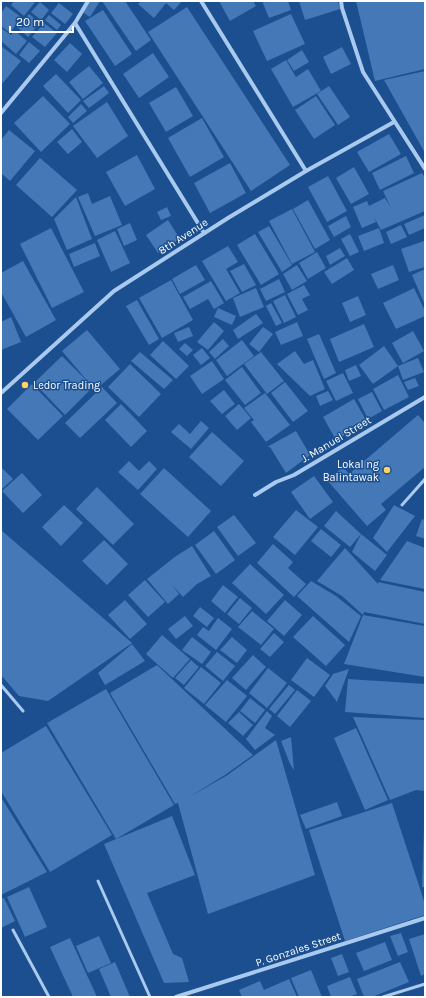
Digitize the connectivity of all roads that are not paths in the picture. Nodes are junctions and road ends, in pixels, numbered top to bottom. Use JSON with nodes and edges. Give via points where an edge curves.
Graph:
{"nodes":[{"id":1,"x":88,"y":1,"type":"edge"},
{"id":2,"x":200,"y":1,"type":"edge"},
{"id":3,"x":341,"y":1,"type":"edge"},
{"id":4,"x":75,"y":23,"type":"junction"},
{"id":5,"x":1,"y":113,"type":"edge"},
{"id":6,"x":394,"y":122,"type":"junction"},
{"id":7,"x":425,"y":169,"type":"edge"},
{"id":8,"x":306,"y":171,"type":"junction"},
{"id":9,"x":204,"y":233,"type":"junction"},
{"id":10,"x":1,"y":392,"type":"edge"},
{"id":11,"x":425,"y":397,"type":"edge"},
{"id":12,"x":425,"y":478,"type":"edge"},
{"id":13,"x":255,"y":495,"type":"dead end"},
{"id":14,"x":402,"y":505,"type":"dead end"},
{"id":15,"x":1,"y":685,"type":"edge"},
{"id":16,"x":23,"y":711,"type":"dead end"},
{"id":17,"x":98,"y":881,"type":"dead end"},
{"id":18,"x":425,"y":918,"type":"edge"},
{"id":19,"x":14,"y":930,"type":"dead end"},
{"id":20,"x":425,"y":984,"type":"edge"},
{"id":21,"x":49,"y":997,"type":"edge"},
{"id":22,"x":150,"y":997,"type":"edge"},
{"id":23,"x":176,"y":997,"type":"edge"},
{"id":24,"x":383,"y":997,"type":"edge"}],
"edges":[{"from":1,"to":4,"type":"street"},
{"from":2,"to":8,"type":"street"},
{"from":3,"to":6,"type":"street","via":[[363,72]]},
{"from":4,"to":5,"type":"street"},
{"from":4,"to":9,"type":"street"},
{"from":6,"to":7,"type":"street"},
{"from":6,"to":8,"type":"street","name":"8th Avenue"},
{"from":8,"to":9,"type":"street","name":"8th Avenue"},
{"from":9,"to":10,"type":"street","name":"8th Avenue","via":[[114,291]]},
{"from":11,"to":13,"type":"street","name":"J. Manuel Street","via":[[294,475]]},
{"from":12,"to":14,"type":"lane"},
{"from":15,"to":16,"type":"lane"},
{"from":17,"to":22,"type":"lane"},
{"from":18,"to":23,"type":"street","name":"P. Gonzales Street"},
{"from":19,"to":21,"type":"lane"},
{"from":20,"to":24,"type":"lane"}]}
